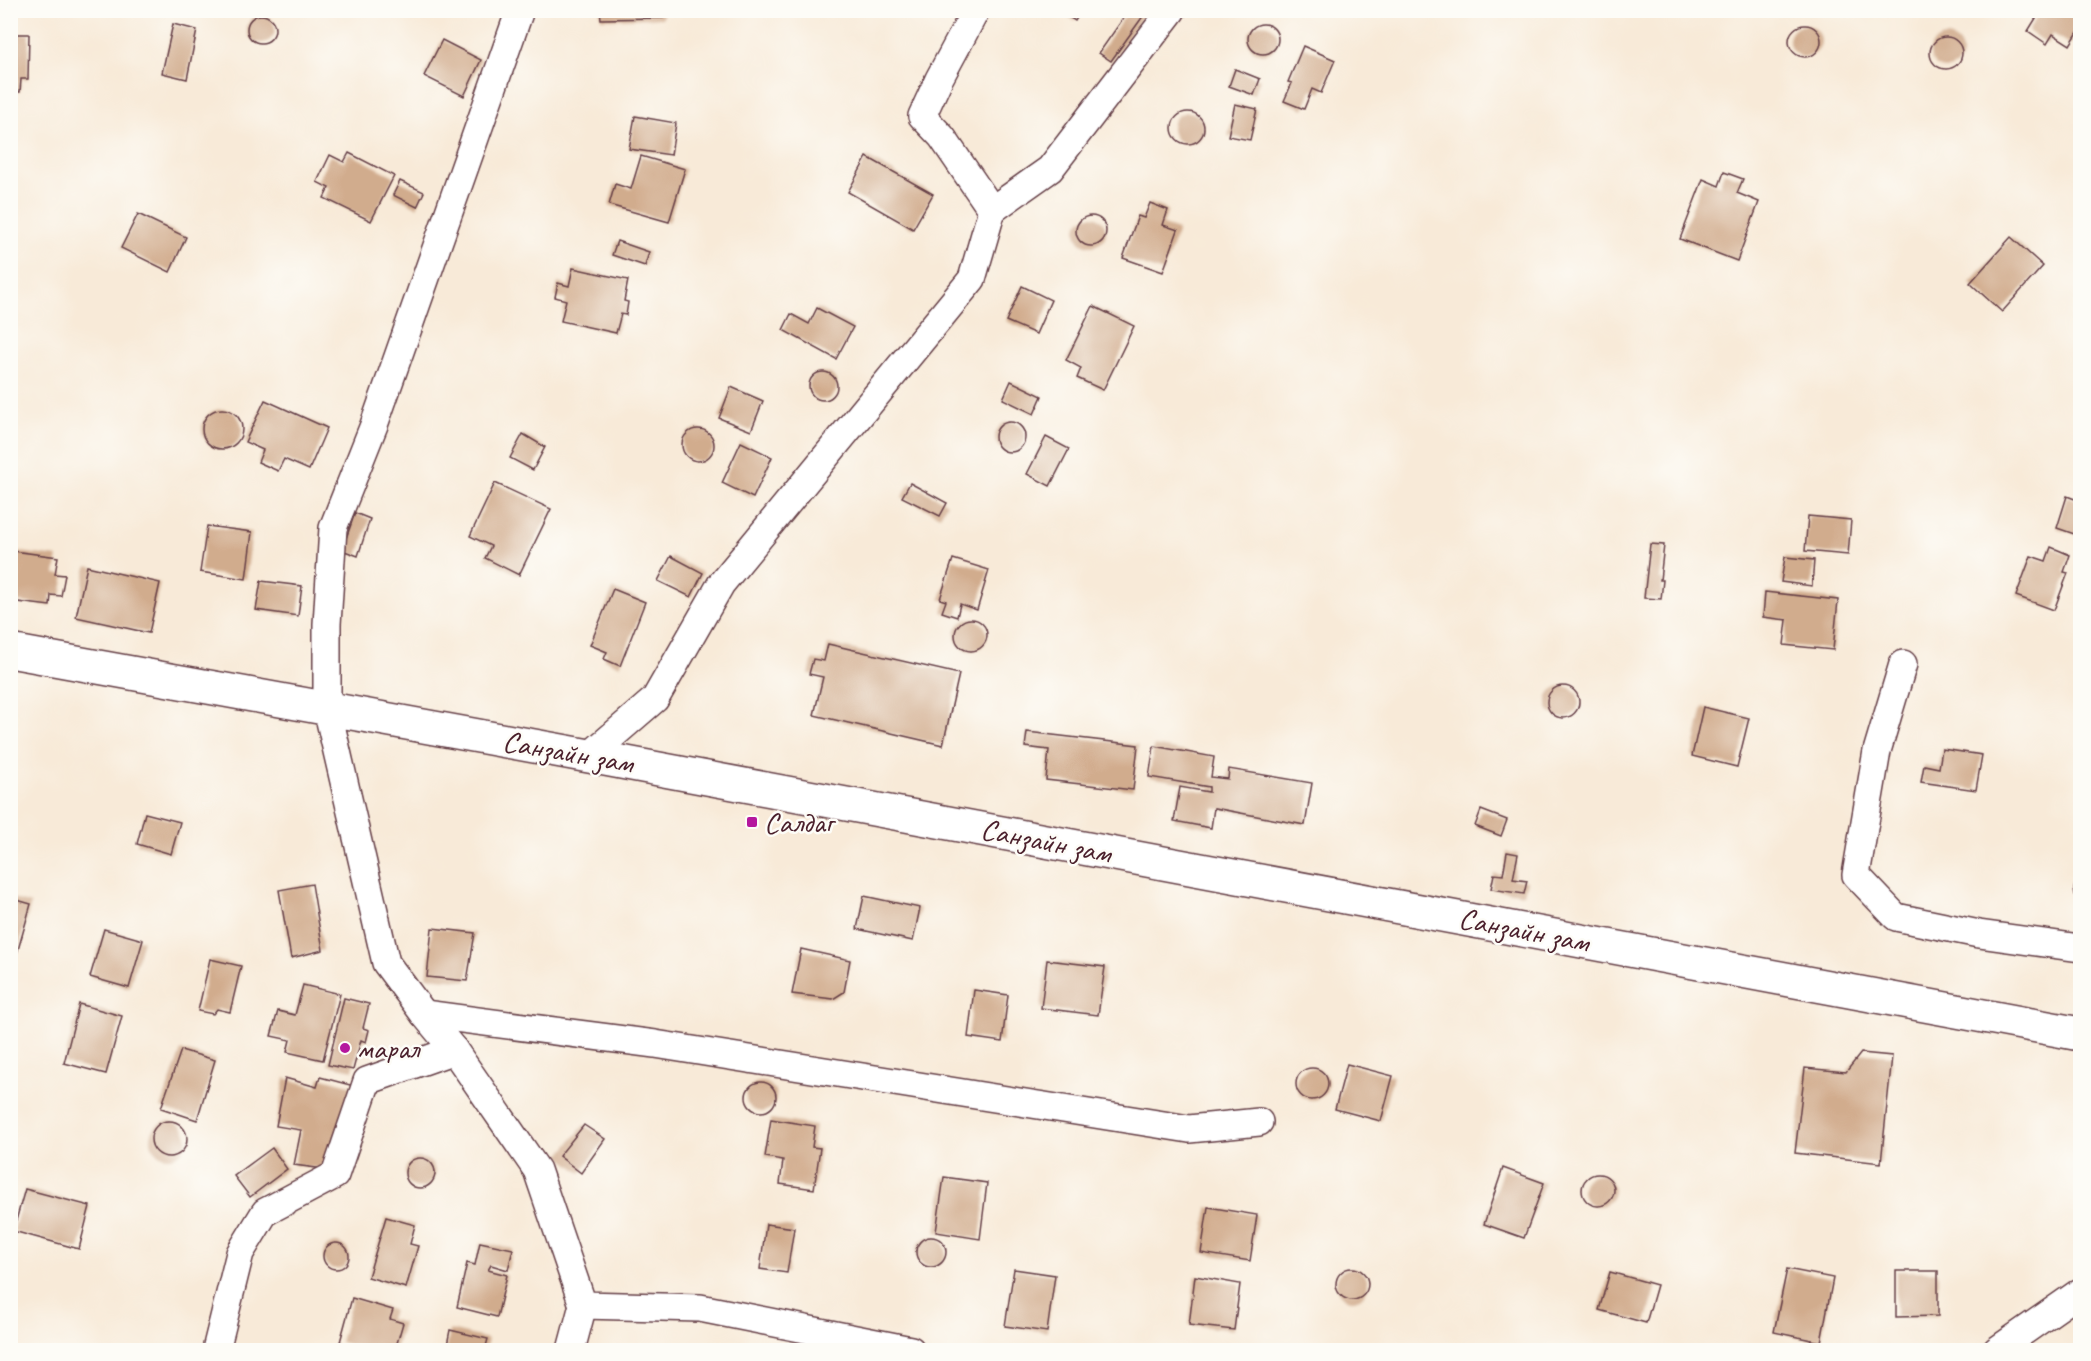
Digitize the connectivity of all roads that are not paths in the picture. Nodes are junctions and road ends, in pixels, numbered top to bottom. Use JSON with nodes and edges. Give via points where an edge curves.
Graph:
{"nodes":[{"id":1,"x":520,"y":10,"type":"edge"},
{"id":2,"x":976,"y":10,"type":"edge"},
{"id":3,"x":1172,"y":10,"type":"edge"},
{"id":4,"x":992,"y":210,"type":"junction"},
{"id":5,"x":10,"y":651,"type":"edge"},
{"id":6,"x":1903,"y":664,"type":"dead end"},
{"id":7,"x":327,"y":708,"type":"junction"},
{"id":8,"x":590,"y":756,"type":"junction"},
{"id":9,"x":2080,"y":948,"type":"edge"},
{"id":10,"x":424,"y":1014,"type":"junction"},
{"id":11,"x":2080,"y":1034,"type":"edge"},
{"id":12,"x":454,"y":1050,"type":"junction"},
{"id":13,"x":1259,"y":1122,"type":"dead end"},
{"id":14,"x":2080,"y":1292,"type":"edge"},
{"id":15,"x":583,"y":1305,"type":"junction"},
{"id":16,"x":216,"y":1350,"type":"edge"},
{"id":17,"x":571,"y":1350,"type":"edge"},
{"id":18,"x":911,"y":1350,"type":"edge"},
{"id":19,"x":1997,"y":1350,"type":"edge"}],
"edges":[{"from":1,"to":7,"type":"street","via":[[374,425],[333,528]]},
{"from":2,"to":4,"type":"street","via":[[922,116],[942,137]]},
{"from":3,"to":4,"type":"street","via":[[1050,168]]},
{"from":4,"to":8,"type":"street","via":[[972,279],[721,584],[655,699]]},
{"from":5,"to":7,"type":"main road","name":"Санзайн зам"},
{"from":6,"to":9,"type":"street","via":[[1877,751],[1856,875],[1896,917]]},
{"from":7,"to":8,"type":"main road","name":"Санзайн зам"},
{"from":7,"to":10,"type":"street","via":[[386,963]]},
{"from":8,"to":11,"type":"main road","name":"Санзайн зам"},
{"from":10,"to":12,"type":"street"},
{"from":10,"to":13,"type":"street","via":[[655,1044],[1189,1129]]},
{"from":12,"to":15,"type":"street","via":[[537,1170]]},
{"from":12,"to":16,"type":"street","via":[[368,1081],[335,1175],[265,1212],[240,1253]]},
{"from":14,"to":19,"type":"street"},
{"from":15,"to":17,"type":"street"},
{"from":15,"to":18,"type":"street","via":[[700,1308]]}]}
